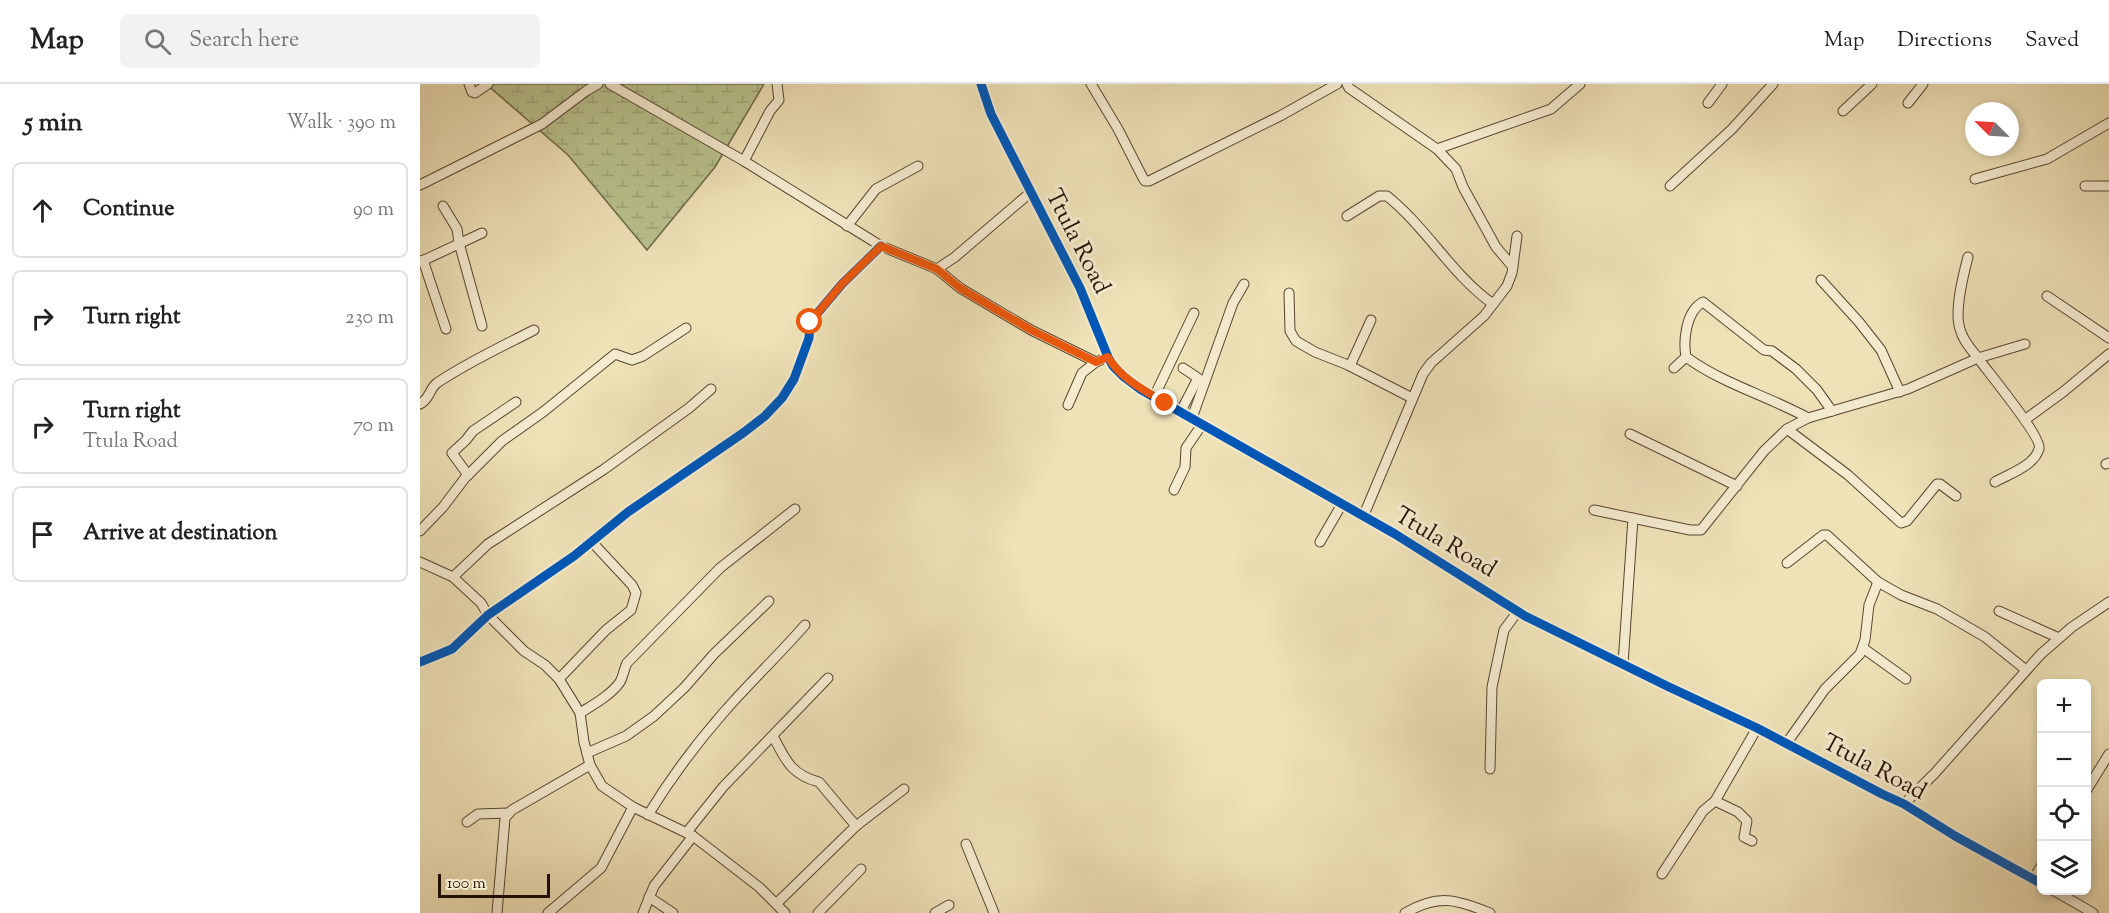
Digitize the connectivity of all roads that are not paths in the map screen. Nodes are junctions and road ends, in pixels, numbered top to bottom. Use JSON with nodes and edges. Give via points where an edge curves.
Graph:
{"nodes":[{"id":1,"x":469,"y":84,"type":"edge"},
{"id":2,"x":488,"y":84,"type":"edge"},
{"id":3,"x":598,"y":84,"type":"edge"},
{"id":4,"x":610,"y":84,"type":"edge"},
{"id":5,"x":777,"y":84,"type":"edge"},
{"id":6,"x":981,"y":84,"type":"edge"},
{"id":7,"x":1091,"y":84,"type":"edge"},
{"id":8,"x":1337,"y":84,"type":"edge"},
{"id":9,"x":1347,"y":84,"type":"edge"},
{"id":10,"x":1580,"y":84,"type":"edge"},
{"id":11,"x":1722,"y":84,"type":"edge"},
{"id":12,"x":1773,"y":84,"type":"edge"},
{"id":13,"x":1872,"y":84,"type":"edge"},
{"id":14,"x":1923,"y":84,"type":"edge"},
{"id":15,"x":1708,"y":103,"type":"dead end"},
{"id":16,"x":1908,"y":103,"type":"dead end"},
{"id":17,"x":1843,"y":111,"type":"dead end"},
{"id":18,"x":2109,"y":123,"type":"edge"},
{"id":19,"x":1437,"y":149,"type":"junction"},
{"id":20,"x":744,"y":161,"type":"junction"},
{"id":21,"x":918,"y":166,"type":"dead end"},
{"id":22,"x":1975,"y":179,"type":"dead end"},
{"id":23,"x":420,"y":185,"type":"edge"},
{"id":24,"x":1670,"y":186,"type":"dead end"},
{"id":25,"x":2085,"y":186,"type":"dead end"},
{"id":26,"x":2109,"y":186,"type":"edge"},
{"id":27,"x":1031,"y":192,"type":"junction"},
{"id":28,"x":443,"y":206,"type":"dead end"},
{"id":29,"x":1347,"y":216,"type":"dead end"},
{"id":30,"x":847,"y":226,"type":"junction"},
{"id":31,"x":482,"y":233,"type":"dead end"},
{"id":32,"x":1517,"y":236,"type":"dead end"},
{"id":33,"x":459,"y":243,"type":"junction"},
{"id":34,"x":881,"y":246,"type":"junction"},
{"id":35,"x":1968,"y":257,"type":"dead end"},
{"id":36,"x":422,"y":261,"type":"edge"},
{"id":37,"x":1513,"y":267,"type":"junction"},
{"id":38,"x":937,"y":269,"type":"junction"},
{"id":39,"x":1821,"y":280,"type":"dead end"},
{"id":40,"x":1244,"y":284,"type":"dead end"},
{"id":41,"x":1289,"y":293,"type":"dead end"},
{"id":42,"x":2048,"y":296,"type":"dead end"},
{"id":43,"x":1493,"y":304,"type":"junction"},
{"id":44,"x":1194,"y":313,"type":"dead end"},
{"id":45,"x":1371,"y":320,"type":"dead end"},
{"id":46,"x":482,"y":326,"type":"dead end"},
{"id":47,"x":686,"y":328,"type":"dead end"},
{"id":48,"x":446,"y":329,"type":"dead end"},
{"id":49,"x":534,"y":330,"type":"dead end"},
{"id":50,"x":2109,"y":338,"type":"edge"},
{"id":51,"x":2025,"y":344,"type":"dead end"},
{"id":52,"x":2109,"y":354,"type":"edge"},
{"id":53,"x":1108,"y":357,"type":"junction"},
{"id":54,"x":1686,"y":357,"type":"junction"},
{"id":55,"x":1978,"y":358,"type":"junction"},
{"id":56,"x":1096,"y":362,"type":"junction"},
{"id":57,"x":1350,"y":366,"type":"junction"},
{"id":58,"x":1183,"y":368,"type":"dead end"},
{"id":59,"x":1674,"y":368,"type":"dead end"},
{"id":60,"x":711,"y":389,"type":"dead end"},
{"id":61,"x":1900,"y":392,"type":"junction"},
{"id":62,"x":1154,"y":397,"type":"junction"},
{"id":63,"x":1412,"y":398,"type":"junction"},
{"id":64,"x":516,"y":402,"type":"dead end"},
{"id":65,"x":420,"y":404,"type":"edge"},
{"id":66,"x":1068,"y":405,"type":"dead end"},
{"id":67,"x":1181,"y":411,"type":"junction"},
{"id":68,"x":1832,"y":411,"type":"junction"},
{"id":69,"x":1192,"y":417,"type":"junction"},
{"id":70,"x":1808,"y":418,"type":"junction"},
{"id":71,"x":2026,"y":419,"type":"junction"},
{"id":72,"x":1201,"y":423,"type":"junction"},
{"id":73,"x":1786,"y":429,"type":"junction"},
{"id":74,"x":1630,"y":434,"type":"dead end"},
{"id":75,"x":468,"y":475,"type":"junction"},
{"id":76,"x":1995,"y":482,"type":"dead end"},
{"id":77,"x":1737,"y":486,"type":"junction"},
{"id":78,"x":1174,"y":490,"type":"dead end"},
{"id":79,"x":1956,"y":496,"type":"dead end"},
{"id":80,"x":1341,"y":504,"type":"junction"},
{"id":81,"x":795,"y":509,"type":"dead end"},
{"id":82,"x":1594,"y":510,"type":"dead end"},
{"id":83,"x":1363,"y":517,"type":"junction"},
{"id":84,"x":1633,"y":518,"type":"junction"},
{"id":85,"x":420,"y":531,"type":"edge"},
{"id":86,"x":592,"y":542,"type":"junction"},
{"id":87,"x":1320,"y":542,"type":"dead end"},
{"id":88,"x":1787,"y":563,"type":"dead end"},
{"id":89,"x":422,"y":566,"type":"edge"},
{"id":90,"x":453,"y":577,"type":"junction"},
{"id":91,"x":1878,"y":582,"type":"junction"},
{"id":92,"x":770,"y":601,"type":"dead end"},
{"id":93,"x":2109,"y":602,"type":"edge"},
{"id":94,"x":1999,"y":610,"type":"dead end"},
{"id":95,"x":1518,"y":611,"type":"junction"},
{"id":96,"x":488,"y":615,"type":"junction"},
{"id":97,"x":806,"y":625,"type":"dead end"},
{"id":98,"x":2059,"y":639,"type":"junction"},
{"id":99,"x":1863,"y":648,"type":"junction"},
{"id":100,"x":420,"y":662,"type":"edge"},
{"id":101,"x":1623,"y":664,"type":"junction"},
{"id":102,"x":2026,"y":670,"type":"junction"},
{"id":103,"x":828,"y":678,"type":"dead end"},
{"id":104,"x":559,"y":679,"type":"junction"},
{"id":105,"x":1906,"y":680,"type":"dead end"},
{"id":106,"x":580,"y":713,"type":"junction"},
{"id":107,"x":1757,"y":728,"type":"junction"},
{"id":108,"x":773,"y":736,"type":"junction"},
{"id":109,"x":1786,"y":744,"type":"junction"},
{"id":110,"x":587,"y":753,"type":"junction"},
{"id":111,"x":2109,"y":754,"type":"edge"},
{"id":112,"x":590,"y":765,"type":"junction"},
{"id":113,"x":1490,"y":769,"type":"dead end"},
{"id":114,"x":2088,"y":787,"type":"edge"},
{"id":115,"x":904,"y":789,"type":"dead end"},
{"id":116,"x":1715,"y":801,"type":"junction"},
{"id":117,"x":1904,"y":804,"type":"junction"},
{"id":118,"x":633,"y":807,"type":"junction"},
{"id":119,"x":509,"y":813,"type":"junction"},
{"id":120,"x":648,"y":815,"type":"junction"},
{"id":121,"x":467,"y":822,"type":"dead end"},
{"id":122,"x":856,"y":826,"type":"junction"},
{"id":123,"x":690,"y":834,"type":"junction"},
{"id":124,"x":1752,"y":841,"type":"dead end"},
{"id":125,"x":966,"y":844,"type":"dead end"},
{"id":126,"x":861,"y":869,"type":"dead end"},
{"id":127,"x":1662,"y":874,"type":"dead end"},
{"id":128,"x":2037,"y":882,"type":"edge"},
{"id":129,"x":2060,"y":895,"type":"edge"},
{"id":130,"x":649,"y":897,"type":"junction"},
{"id":131,"x":777,"y":903,"type":"junction"},
{"id":132,"x":949,"y":905,"type":"dead end"},
{"id":133,"x":497,"y":913,"type":"edge"},
{"id":134,"x":548,"y":913,"type":"edge"},
{"id":135,"x":643,"y":913,"type":"edge"},
{"id":136,"x":673,"y":913,"type":"edge"},
{"id":137,"x":785,"y":913,"type":"edge"},
{"id":138,"x":818,"y":913,"type":"edge"},
{"id":139,"x":935,"y":913,"type":"edge"},
{"id":140,"x":994,"y":913,"type":"edge"},
{"id":141,"x":1405,"y":913,"type":"edge"},
{"id":142,"x":1490,"y":913,"type":"edge"},
{"id":143,"x":2093,"y":913,"type":"edge"}],
"edges":[{"from":1,"to":2,"type":"street","via":[[475,93]]},
{"from":3,"to":23,"type":"street","via":[[543,124]]},
{"from":4,"to":20,"type":"street"},
{"from":5,"to":20,"type":"street","via":[[779,100]]},
{"from":6,"to":27,"type":"street","name":"Ttula Road","via":[[991,114]]},
{"from":7,"to":8,"type":"street","via":[[1145,181]]},
{"from":9,"to":19,"type":"street"},
{"from":10,"to":19,"type":"street","via":[[1551,109]]},
{"from":11,"to":15,"type":"street"},
{"from":12,"to":24,"type":"street","via":[[1732,129]]},
{"from":13,"to":17,"type":"street"},
{"from":14,"to":16,"type":"street"},
{"from":18,"to":22,"type":"street","via":[[2047,159]]},
{"from":19,"to":37,"type":"street","via":[[1456,169],[1496,247]]},
{"from":20,"to":30,"type":"street"},
{"from":21,"to":30,"type":"street","via":[[876,189]]},
{"from":25,"to":26,"type":"street"},
{"from":27,"to":38,"type":"street"},
{"from":27,"to":53,"type":"street","name":"Ttula Road","via":[[1080,288]]},
{"from":28,"to":33,"type":"street","via":[[457,229]]},
{"from":29,"to":43,"type":"street","via":[[1379,196],[1387,196],[1472,287]]},
{"from":30,"to":34,"type":"street"},
{"from":31,"to":33,"type":"street"},
{"from":32,"to":37,"type":"street"},
{"from":33,"to":36,"type":"street"},
{"from":33,"to":46,"type":"street"},
{"from":34,"to":38,"type":"street"},
{"from":34,"to":86,"type":"street","via":[[810,322],[809,338],[794,379],[765,416],[628,512]]},
{"from":35,"to":55,"type":"street","via":[[1958,321],[1967,344]]},
{"from":36,"to":48,"type":"street"},
{"from":37,"to":43,"type":"street","via":[[1511,279]]},
{"from":38,"to":56,"type":"street","via":[[960,288],[1031,330]]},
{"from":39,"to":61,"type":"street","via":[[1881,350]]},
{"from":40,"to":69,"type":"street","via":[[1233,303]]},
{"from":41,"to":57,"type":"street","via":[[1290,331],[1296,341]]},
{"from":42,"to":50,"type":"street"},
{"from":43,"to":63,"type":"street","via":[[1431,363]]},
{"from":44,"to":62,"type":"street"},
{"from":45,"to":57,"type":"street"},
{"from":47,"to":75,"type":"street","via":[[643,356],[632,360],[615,354],[502,441]]},
{"from":49,"to":65,"type":"street","via":[[460,368],[433,386],[427,400]]},
{"from":51,"to":55,"type":"street"},
{"from":52,"to":71,"type":"street"},
{"from":53,"to":56,"type":"street"},
{"from":53,"to":62,"type":"street","name":"Ttula Road","via":[[1124,377]]},
{"from":54,"to":59,"type":"street"},
{"from":54,"to":68,"type":"street","via":[[1688,325],[1703,302],[1764,350],[1772,351],[1796,369]]},
{"from":54,"to":70,"type":"street"},
{"from":55,"to":61,"type":"street"},
{"from":55,"to":71,"type":"street"},
{"from":56,"to":66,"type":"street","via":[[1082,373]]},
{"from":57,"to":63,"type":"street"},
{"from":58,"to":67,"type":"street","via":[[1198,378]]},
{"from":60,"to":90,"type":"street","via":[[603,470],[488,544]]},
{"from":61,"to":68,"type":"street"},
{"from":62,"to":67,"type":"street","name":"Ttula Road"},
{"from":63,"to":83,"type":"street"},
{"from":64,"to":75,"type":"street","via":[[473,430],[452,453]]},
{"from":67,"to":69,"type":"street","name":"Ttula Road"},
{"from":68,"to":70,"type":"street"},
{"from":69,"to":72,"type":"street","name":"Ttula Road"},
{"from":70,"to":73,"type":"street"},
{"from":71,"to":76,"type":"street","via":[[2040,442],[2039,450],[2031,462]]},
{"from":72,"to":78,"type":"street","via":[[1186,448],[1185,467]]},
{"from":72,"to":80,"type":"street","name":"Ttula Road"},
{"from":73,"to":77,"type":"street"},
{"from":73,"to":79,"type":"street","via":[[1848,475],[1901,523],[1907,521],[1937,484]]},
{"from":74,"to":77,"type":"street"},
{"from":75,"to":85,"type":"street"},
{"from":77,"to":84,"type":"street","via":[[1701,530]]},
{"from":80,"to":83,"type":"street","name":"Ttula Road"},
{"from":80,"to":87,"type":"street"},
{"from":81,"to":106,"type":"street","via":[[720,568],[627,663],[620,682]]},
{"from":82,"to":84,"type":"street"},
{"from":83,"to":95,"type":"street","name":"Ttula Road"},
{"from":84,"to":101,"type":"street"},
{"from":86,"to":96,"type":"street"},
{"from":86,"to":104,"type":"street","via":[[632,585],[636,593],[634,603]]},
{"from":88,"to":91,"type":"street","via":[[1823,535],[1830,537]]},
{"from":89,"to":90,"type":"street"},
{"from":90,"to":96,"type":"street"},
{"from":91,"to":99,"type":"street","via":[[1869,606]]},
{"from":91,"to":102,"type":"street","via":[[1985,637]]},
{"from":92,"to":110,"type":"street","via":[[654,716],[626,736]]},
{"from":93,"to":98,"type":"street"},
{"from":94,"to":98,"type":"street"},
{"from":95,"to":101,"type":"street","name":"Ttula Road"},
{"from":95,"to":113,"type":"street","via":[[1504,630],[1491,687]]},
{"from":96,"to":100,"type":"street","via":[[452,649]]},
{"from":96,"to":104,"type":"street"},
{"from":97,"to":120,"type":"street","via":[[723,712],[676,770]]},
{"from":98,"to":102,"type":"street"},
{"from":99,"to":105,"type":"street"},
{"from":99,"to":109,"type":"street","via":[[1816,700]]},
{"from":101,"to":107,"type":"street","name":"Ttula Road"},
{"from":102,"to":117,"type":"street"},
{"from":103,"to":108,"type":"street"},
{"from":104,"to":106,"type":"street"},
{"from":106,"to":110,"type":"street"},
{"from":107,"to":109,"type":"street","name":"Ttula Road"},
{"from":107,"to":116,"type":"street"},
{"from":108,"to":122,"type":"street","via":[[790,768],[819,782]]},
{"from":108,"to":123,"type":"street","via":[[723,787]]},
{"from":109,"to":117,"type":"street","name":"Ttula Road"},
{"from":110,"to":112,"type":"street"},
{"from":111,"to":114,"type":"street"},
{"from":112,"to":118,"type":"street","via":[[602,786]]},
{"from":112,"to":119,"type":"street"},
{"from":115,"to":122,"type":"street"},
{"from":116,"to":124,"type":"street","via":[[1742,814],[1747,821],[1744,837]]},
{"from":116,"to":127,"type":"street","via":[[1703,811]]},
{"from":117,"to":128,"type":"street","name":"Ttula Road"},
{"from":118,"to":120,"type":"street"},
{"from":118,"to":134,"type":"street","via":[[601,868]]},
{"from":119,"to":121,"type":"street","via":[[478,814]]},
{"from":119,"to":133,"type":"street","via":[[503,823]]},
{"from":120,"to":123,"type":"street"},
{"from":122,"to":131,"type":"street"},
{"from":123,"to":130,"type":"street"},
{"from":123,"to":131,"type":"street"},
{"from":125,"to":140,"type":"street"},
{"from":126,"to":138,"type":"street"},
{"from":129,"to":143,"type":"street"},
{"from":130,"to":135,"type":"street"},
{"from":130,"to":136,"type":"street"},
{"from":131,"to":137,"type":"street"},
{"from":132,"to":139,"type":"street"},
{"from":141,"to":142,"type":"street","via":[[1420,904],[1442,899]]}]}
